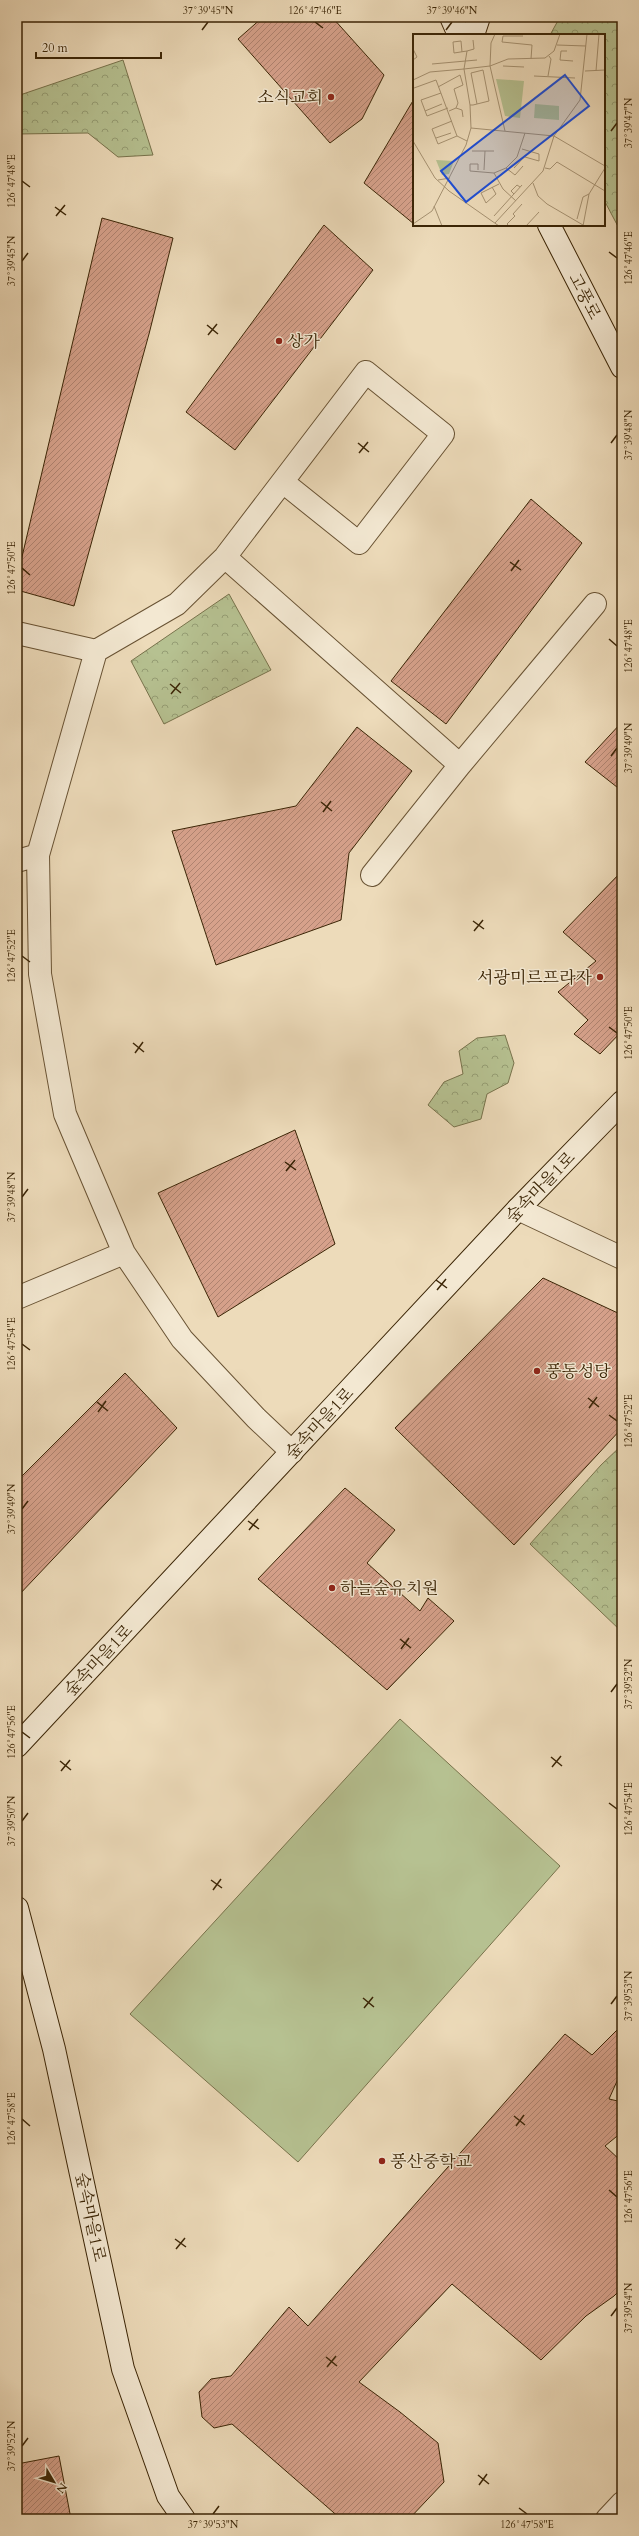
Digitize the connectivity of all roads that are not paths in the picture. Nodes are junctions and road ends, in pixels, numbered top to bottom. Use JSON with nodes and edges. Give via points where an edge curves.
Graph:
{"nodes":[{"id":1,"x":451,"y":17,"type":"edge"},
{"id":2,"x":479,"y":17,"type":"edge"},
{"id":3,"x":459,"y":34,"type":"edge"},
{"id":4,"x":473,"y":34,"type":"edge"},
{"id":5,"x":550,"y":226,"type":"edge"},
{"id":6,"x":622,"y":367,"type":"edge"},
{"id":7,"x":283,"y":482,"type":"junction"},
{"id":8,"x":225,"y":557,"type":"junction"},
{"id":9,"x":595,"y":604,"type":"dead end"},
{"id":10,"x":17,"y":633,"type":"edge"},
{"id":11,"x":96,"y":651,"type":"junction"},
{"id":12,"x":460,"y":765,"type":"junction"},
{"id":13,"x":38,"y":854,"type":"junction"},
{"id":14,"x":17,"y":861,"type":"edge"},
{"id":15,"x":372,"y":875,"type":"dead end"},
{"id":16,"x":622,"y":1102,"type":"edge"},
{"id":17,"x":518,"y":1209,"type":"junction"},
{"id":18,"x":124,"y":1253,"type":"junction"},
{"id":19,"x":622,"y":1258,"type":"edge"},
{"id":20,"x":17,"y":1298,"type":"edge"},
{"id":21,"x":292,"y":1452,"type":"junction"},
{"id":22,"x":17,"y":1746,"type":"edge"},
{"id":23,"x":17,"y":1908,"type":"edge"},
{"id":24,"x":622,"y":2503,"type":"edge"},
{"id":25,"x":184,"y":2519,"type":"edge"},
{"id":26,"x":607,"y":2519,"type":"edge"}],
"edges":[{"from":1,"to":3,"type":"street"},
{"from":2,"to":4,"type":"street"},
{"from":5,"to":6,"type":"street","name":"고풍로"},
{"from":7,"to":7,"type":"street","via":[[366,372],[443,434],[359,543]]},
{"from":7,"to":8,"type":"street"},
{"from":8,"to":11,"type":"street","via":[[177,604]]},
{"from":8,"to":12,"type":"street"},
{"from":9,"to":12,"type":"street"},
{"from":10,"to":11,"type":"street"},
{"from":11,"to":13,"type":"street"},
{"from":12,"to":15,"type":"street"},
{"from":13,"to":14,"type":"street"},
{"from":13,"to":18,"type":"street","via":[[40,974],[65,1114]]},
{"from":16,"to":17,"type":"street","name":"숲속마을1로"},
{"from":17,"to":19,"type":"street"},
{"from":17,"to":21,"type":"street","name":"숲속마을1로"},
{"from":18,"to":20,"type":"street"},
{"from":18,"to":21,"type":"street","via":[[182,1339]]},
{"from":21,"to":22,"type":"street","name":"숲속마을1로"},
{"from":23,"to":25,"type":"street","name":"숲속마을1로","via":[[54,2049],[123,2368],[168,2496]]},
{"from":24,"to":26,"type":"street"}]}
